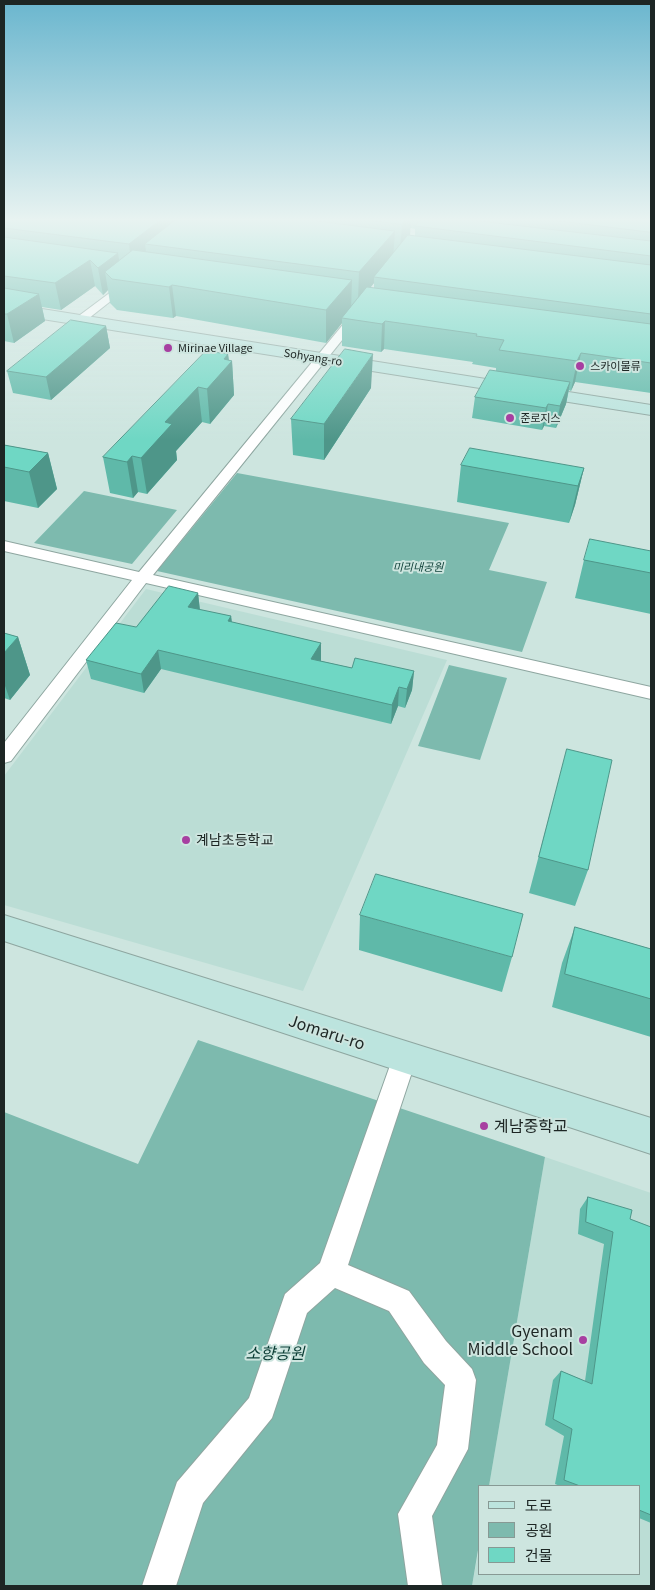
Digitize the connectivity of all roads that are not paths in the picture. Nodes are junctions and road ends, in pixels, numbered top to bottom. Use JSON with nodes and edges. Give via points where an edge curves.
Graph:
{"nodes":[{"id":1,"x":118,"y":292,"type":"edge"},
{"id":2,"x":363,"y":306,"type":"edge"},
{"id":3,"x":4,"y":308,"type":"edge"},
{"id":4,"x":80,"y":320,"type":"junction"},
{"id":5,"x":322,"y":358,"type":"junction"},
{"id":6,"x":651,"y":410,"type":"edge"},
{"id":7,"x":4,"y":546,"type":"edge"},
{"id":8,"x":142,"y":578,"type":"junction"},
{"id":9,"x":651,"y":693,"type":"edge"},
{"id":10,"x":4,"y":756,"type":"edge"},
{"id":11,"x":4,"y":928,"type":"edge"},
{"id":12,"x":405,"y":1057,"type":"junction"},
{"id":13,"x":651,"y":1136,"type":"edge"},
{"id":14,"x":332,"y":1272,"type":"junction"},
{"id":15,"x":159,"y":1586,"type":"edge"},
{"id":16,"x":425,"y":1586,"type":"edge"}],
"edges":[{"from":1,"to":4,"type":"street"},
{"from":2,"to":5,"type":"street"},
{"from":3,"to":4,"type":"street","name":"Sohyang-ro"},
{"from":4,"to":5,"type":"street","name":"Sohyang-ro"},
{"from":5,"to":6,"type":"street","name":"Sohyang-ro"},
{"from":5,"to":8,"type":"street"},
{"from":7,"to":8,"type":"street"},
{"from":8,"to":9,"type":"street"},
{"from":8,"to":10,"type":"street"},
{"from":11,"to":12,"type":"street","name":"Jomaru-ro"},
{"from":12,"to":13,"type":"street","name":"Jomaru-ro"},
{"from":12,"to":14,"type":"street"},
{"from":14,"to":15,"type":"street","via":[[295,1304],[261,1407],[189,1494]]},
{"from":14,"to":16,"type":"street","via":[[399,1301],[435,1352],[461,1380],[452,1449],[415,1514]]}]}
